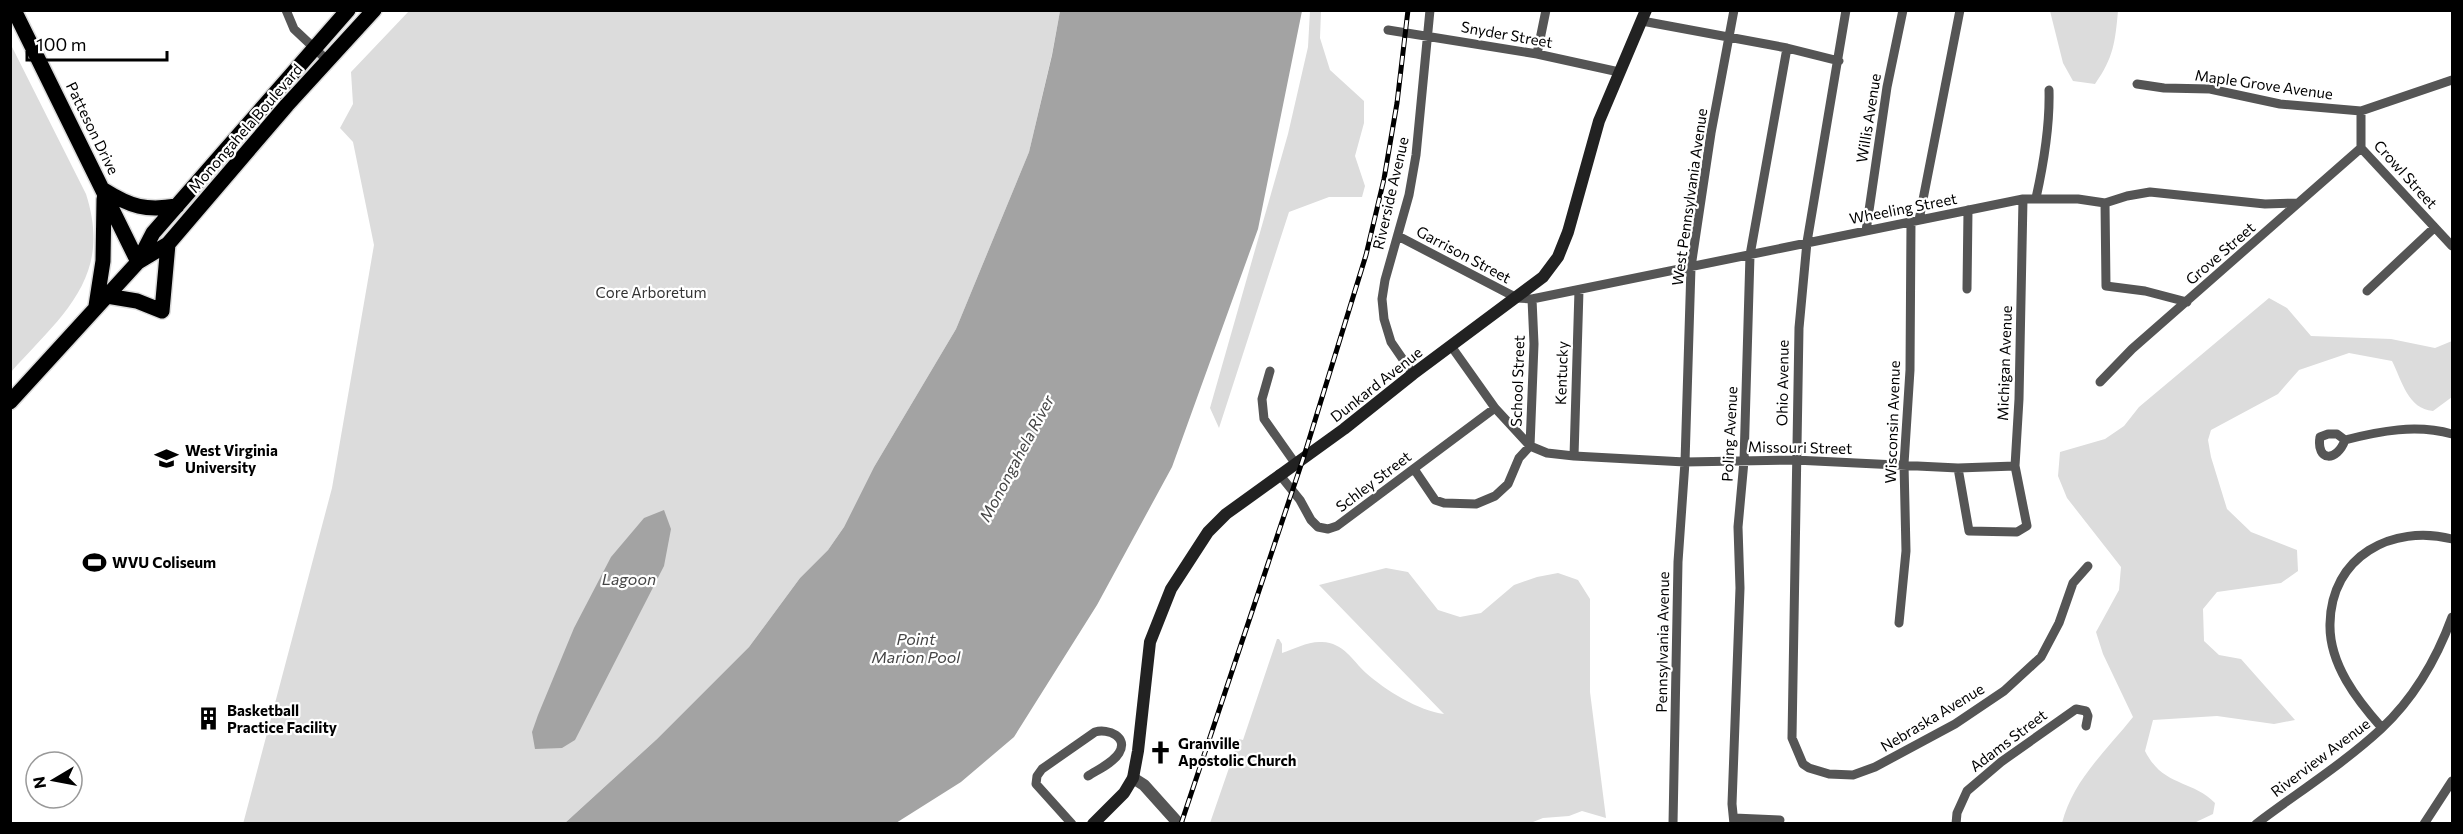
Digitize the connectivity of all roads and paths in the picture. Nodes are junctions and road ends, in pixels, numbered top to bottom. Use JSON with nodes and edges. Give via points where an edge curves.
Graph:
{"nodes":[{"id":1,"x":14,"y":10,"type":"edge"},
{"id":2,"x":286,"y":10,"type":"edge"},
{"id":3,"x":348,"y":10,"type":"edge"},
{"id":4,"x":374,"y":10,"type":"edge"},
{"id":5,"x":1430,"y":10,"type":"edge"},
{"id":6,"x":1546,"y":10,"type":"edge"},
{"id":7,"x":1734,"y":10,"type":"edge"},
{"id":8,"x":1845,"y":10,"type":"edge"},
{"id":9,"x":1903,"y":10,"type":"edge"},
{"id":10,"x":1960,"y":10,"type":"edge"},
{"id":11,"x":1644,"y":16,"type":"edge"},
{"id":12,"x":1388,"y":30,"type":"dead end"},
{"id":13,"x":1428,"y":36,"type":"junction"},
{"id":14,"x":1730,"y":39,"type":"junction"},
{"id":15,"x":315,"y":48,"type":"junction"},
{"id":16,"x":1787,"y":48,"type":"junction"},
{"id":17,"x":1537,"y":54,"type":"junction"},
{"id":18,"x":328,"y":61,"type":"junction"},
{"id":19,"x":1839,"y":61,"type":"junction"},
{"id":20,"x":1619,"y":72,"type":"junction"},
{"id":21,"x":2452,"y":80,"type":"edge"},
{"id":22,"x":2137,"y":84,"type":"dead end"},
{"id":23,"x":2049,"y":90,"type":"dead end"},
{"id":24,"x":2361,"y":111,"type":"junction"},
{"id":25,"x":2361,"y":148,"type":"junction"},
{"id":26,"x":104,"y":190,"type":"junction"},
{"id":27,"x":2036,"y":198,"type":"junction"},
{"id":28,"x":2023,"y":199,"type":"junction"},
{"id":29,"x":2105,"y":203,"type":"junction"},
{"id":30,"x":2298,"y":204,"type":"junction"},
{"id":31,"x":177,"y":206,"type":"junction"},
{"id":32,"x":1968,"y":210,"type":"junction"},
{"id":33,"x":1915,"y":221,"type":"junction"},
{"id":34,"x":2434,"y":228,"type":"junction"},
{"id":35,"x":1866,"y":231,"type":"junction"},
{"id":36,"x":1398,"y":236,"type":"junction"},
{"id":37,"x":1807,"y":242,"type":"junction"},
{"id":38,"x":168,"y":244,"type":"junction"},
{"id":39,"x":2452,"y":246,"type":"edge"},
{"id":40,"x":1750,"y":255,"type":"junction"},
{"id":41,"x":138,"y":262,"type":"junction"},
{"id":42,"x":1691,"y":267,"type":"junction"},
{"id":43,"x":1967,"y":289,"type":"dead end"},
{"id":44,"x":1579,"y":290,"type":"junction"},
{"id":45,"x":2367,"y":291,"type":"dead end"},
{"id":46,"x":107,"y":297,"type":"junction"},
{"id":47,"x":1516,"y":298,"type":"junction"},
{"id":48,"x":1532,"y":299,"type":"junction"},
{"id":49,"x":2187,"y":302,"type":"junction"},
{"id":50,"x":96,"y":308,"type":"junction"},
{"id":51,"x":1450,"y":346,"type":"junction"},
{"id":52,"x":1270,"y":371,"type":"dead end"},
{"id":53,"x":1413,"y":374,"type":"junction"},
{"id":54,"x":2100,"y":382,"type":"dead end"},
{"id":55,"x":10,"y":402,"type":"edge"},
{"id":56,"x":1495,"y":408,"type":"junction"},
{"id":57,"x":2452,"y":434,"type":"edge"},
{"id":58,"x":2344,"y":440,"type":"dead end"},
{"id":59,"x":1530,"y":446,"type":"junction"},
{"id":60,"x":1574,"y":456,"type":"junction"},
{"id":61,"x":1795,"y":460,"type":"junction"},
{"id":62,"x":1744,"y":461,"type":"junction"},
{"id":63,"x":1685,"y":462,"type":"junction"},
{"id":64,"x":1294,"y":463,"type":"junction"},
{"id":65,"x":1904,"y":464,"type":"junction"},
{"id":66,"x":2015,"y":466,"type":"junction"},
{"id":67,"x":1958,"y":468,"type":"junction"},
{"id":68,"x":1413,"y":469,"type":"junction"},
{"id":69,"x":1279,"y":474,"type":"junction"},
{"id":70,"x":2452,"y":538,"type":"edge"},
{"id":71,"x":2088,"y":566,"type":"dead end"},
{"id":72,"x":2452,"y":617,"type":"edge"},
{"id":73,"x":1899,"y":623,"type":"dead end"},
{"id":74,"x":2086,"y":726,"type":"dead end"},
{"id":75,"x":2382,"y":728,"type":"junction"},
{"id":76,"x":1122,"y":743,"type":"junction"},
{"id":77,"x":1139,"y":744,"type":"junction"},
{"id":78,"x":1799,"y":758,"type":"joint"},
{"id":79,"x":1088,"y":776,"type":"dead end"},
{"id":80,"x":1133,"y":777,"type":"junction"},
{"id":81,"x":2452,"y":781,"type":"edge"},
{"id":82,"x":1780,"y":820,"type":"dead end"},
{"id":83,"x":1734,"y":821,"type":"edge"},
{"id":84,"x":1072,"y":824,"type":"edge"},
{"id":85,"x":1094,"y":824,"type":"edge"},
{"id":86,"x":1179,"y":824,"type":"edge"},
{"id":87,"x":1673,"y":824,"type":"edge"},
{"id":88,"x":1956,"y":824,"type":"edge"},
{"id":89,"x":2256,"y":824,"type":"edge"},
{"id":90,"x":2424,"y":824,"type":"edge"}],
"edges":[{"from":1,"to":26,"type":"main road","name":"Patteson Drive"},
{"from":2,"to":15,"type":"street","via":[[294,28]]},
{"from":3,"to":15,"type":"main road","name":"Monongahela Boulevard"},
{"from":4,"to":18,"type":"main road","name":"Monongahela Boulevard"},
{"from":5,"to":13,"type":"street","name":"Riverside Avenue"},
{"from":6,"to":17,"type":"street"},
{"from":7,"to":14,"type":"street","name":"West Pennsylvania Avenue"},
{"from":8,"to":19,"type":"street","name":"Ohio Avenue"},
{"from":9,"to":35,"type":"street","name":"Willis Avenue","via":[[1887,87]]},
{"from":10,"to":33,"type":"street","name":"Wisconsin Avenue"},
{"from":11,"to":14,"type":"street"},
{"from":11,"to":20,"type":"main road","name":"Dunkard Avenue"},
{"from":12,"to":13,"type":"street","name":"Snyder Street"},
{"from":13,"to":17,"type":"street","name":"Snyder Street"},
{"from":13,"to":36,"type":"street","name":"Riverside Avenue","via":[[1416,155]]},
{"from":14,"to":16,"type":"street"},
{"from":14,"to":42,"type":"street","name":"West Pennsylvania Avenue"},
{"from":15,"to":18,"type":"street"},
{"from":15,"to":31,"type":"main road","name":"Monongahela Boulevard"},
{"from":16,"to":19,"type":"street"},
{"from":16,"to":40,"type":"street","name":"Poling Avenue"},
{"from":17,"to":20,"type":"street","name":"Snyder Street"},
{"from":18,"to":38,"type":"main road","name":"Monongahela Boulevard"},
{"from":19,"to":37,"type":"street","name":"Ohio Avenue"},
{"from":20,"to":47,"type":"main road","name":"Dunkard Avenue","via":[[1599,121],[1558,257],[1542,277]]},
{"from":21,"to":24,"type":"street","name":"Maple Grove Avenue"},
{"from":22,"to":24,"type":"street","name":"Maple Grove Avenue"},
{"from":23,"to":27,"type":"street","via":[[2049,127]]},
{"from":24,"to":25,"type":"street","name":"Crowl Street"},
{"from":25,"to":30,"type":"street","name":"Grove Street"},
{"from":25,"to":34,"type":"street","name":"Crowl Street"},
{"from":26,"to":31,"type":"main road","via":[[143,208]]},
{"from":26,"to":41,"type":"main road","name":"Patteson Drive"},
{"from":26,"to":50,"type":"main road","via":[[103,261]]},
{"from":27,"to":28,"type":"street","name":"Wheeling Street"},
{"from":27,"to":29,"type":"street","name":"Wheeling Street"},
{"from":28,"to":32,"type":"street","name":"Wheeling Street"},
{"from":28,"to":66,"type":"street","name":"Michigan Avenue"},
{"from":29,"to":30,"type":"street","name":"Wheeling Street","via":[[2150,192]]},
{"from":29,"to":49,"type":"street","via":[[2106,286]]},
{"from":30,"to":49,"type":"street","name":"Grove Street"},
{"from":31,"to":41,"type":"main road","name":"Monongahela Boulevard","via":[[153,233]]},
{"from":32,"to":33,"type":"street","name":"Wheeling Street"},
{"from":32,"to":43,"type":"street"},
{"from":33,"to":35,"type":"street","name":"Wheeling Street"},
{"from":33,"to":65,"type":"street","name":"Wisconsin Avenue"},
{"from":34,"to":39,"type":"street","name":"Crowl Street"},
{"from":34,"to":45,"type":"street"},
{"from":35,"to":37,"type":"street","name":"Wheeling Street"},
{"from":36,"to":47,"type":"street","name":"Garrison Street"},
{"from":36,"to":53,"type":"street","name":"Riverside Avenue","via":[[1385,280],[1383,319],[1391,342]]},
{"from":37,"to":40,"type":"street","name":"Wheeling Street"},
{"from":37,"to":61,"type":"street","name":"Ohio Avenue","via":[[1799,328]]},
{"from":38,"to":41,"type":"main road","name":"Monongahela Boulevard"},
{"from":38,"to":46,"type":"main road","via":[[162,310],[137,301]]},
{"from":40,"to":42,"type":"street","name":"Wheeling Street"},
{"from":40,"to":62,"type":"street","name":"Poling Avenue"},
{"from":41,"to":46,"type":"main road","name":"Monongahela Boulevard"},
{"from":42,"to":44,"type":"street","name":"Wheeling Street"},
{"from":42,"to":63,"type":"street","name":"West Pennsylvania Avenue"},
{"from":44,"to":48,"type":"street","name":"Wheeling Street"},
{"from":44,"to":60,"type":"street","name":"Kentucky"},
{"from":46,"to":50,"type":"main road","name":"Monongahela Boulevard"},
{"from":47,"to":48,"type":"street","name":"Wheeling Street"},
{"from":47,"to":51,"type":"main road","name":"Dunkard Avenue"},
{"from":48,"to":59,"type":"street","name":"School Street"},
{"from":49,"to":54,"type":"street","name":"Grove Street"},
{"from":50,"to":55,"type":"main road","name":"Monongahela Boulevard"},
{"from":51,"to":53,"type":"main road","name":"Dunkard Avenue"},
{"from":51,"to":56,"type":"street"},
{"from":52,"to":64,"type":"street","via":[[1262,399],[1264,419]]},
{"from":53,"to":64,"type":"main road","name":"Dunkard Avenue"},
{"from":56,"to":59,"type":"street"},
{"from":56,"to":68,"type":"street","name":"Schley Street"},
{"from":57,"to":58,"type":"street","via":[[2393,430]]},
{"from":59,"to":60,"type":"street","name":"Missouri Street","via":[[1547,453]]},
{"from":59,"to":68,"type":"street","name":"School Street","via":[[1519,458],[1508,484],[1495,496],[1476,504],[1435,500]]},
{"from":60,"to":63,"type":"street","name":"Missouri Street"},
{"from":61,"to":62,"type":"street","name":"Missouri Street"},
{"from":61,"to":65,"type":"street","name":"Missouri Street"},
{"from":61,"to":78,"type":"street","name":"Ohio Avenue","via":[[1792,738]]},
{"from":62,"to":63,"type":"street","name":"Missouri Street"},
{"from":62,"to":83,"type":"street","name":"Poling Avenue","via":[[1738,527]]},
{"from":63,"to":87,"type":"street","name":"Pennsylvania Avenue","via":[[1678,562]]},
{"from":64,"to":69,"type":"main road","name":"Dunkard Avenue"},
{"from":65,"to":67,"type":"street","name":"Missouri Street"},
{"from":65,"to":73,"type":"street","name":"Wisconsin Avenue","via":[[1906,551]]},
{"from":66,"to":67,"type":"street","name":"Missouri Street"},
{"from":66,"to":67,"type":"street","name":"Michigan Avenue","via":[[2027,526],[2017,532],[1969,531]]},
{"from":68,"to":69,"type":"street","name":"Schley Street","via":[[1328,529],[1311,520]]},
{"from":69,"to":77,"type":"main road","name":"Dunkard Avenue","via":[[1208,532],[1171,589],[1150,642]]},
{"from":70,"to":75,"type":"street","via":[[2420,534],[2368,549],[2348,570],[2335,594],[2330,625],[2336,654],[2346,680]]},
{"from":71,"to":78,"type":"street","name":"Nebraska Avenue","via":[[2073,583],[2059,623],[2041,657],[2004,691],[1955,724],[1853,775],[1809,768]]},
{"from":72,"to":75,"type":"street","name":"Riverview Avenue","via":[[2435,657],[2412,694]]},
{"from":74,"to":88,"type":"street","name":"Adams Street","via":[[2086,711],[2076,709],[2001,762],[1967,791]]},
{"from":75,"to":89,"type":"street","name":"Riverview Avenue"},
{"from":76,"to":77,"type":"street"},
{"from":76,"to":79,"type":"street","via":[[1116,758]]},
{"from":76,"to":84,"type":"street","via":[[1112,732],[1095,732],[1037,776],[1036,784]]},
{"from":77,"to":80,"type":"main road","name":"Dunkard Avenue"},
{"from":80,"to":85,"type":"main road","via":[[1124,793]]},
{"from":80,"to":86,"type":"street"},
{"from":81,"to":90,"type":"street"},
{"from":82,"to":83,"type":"street"}]}
